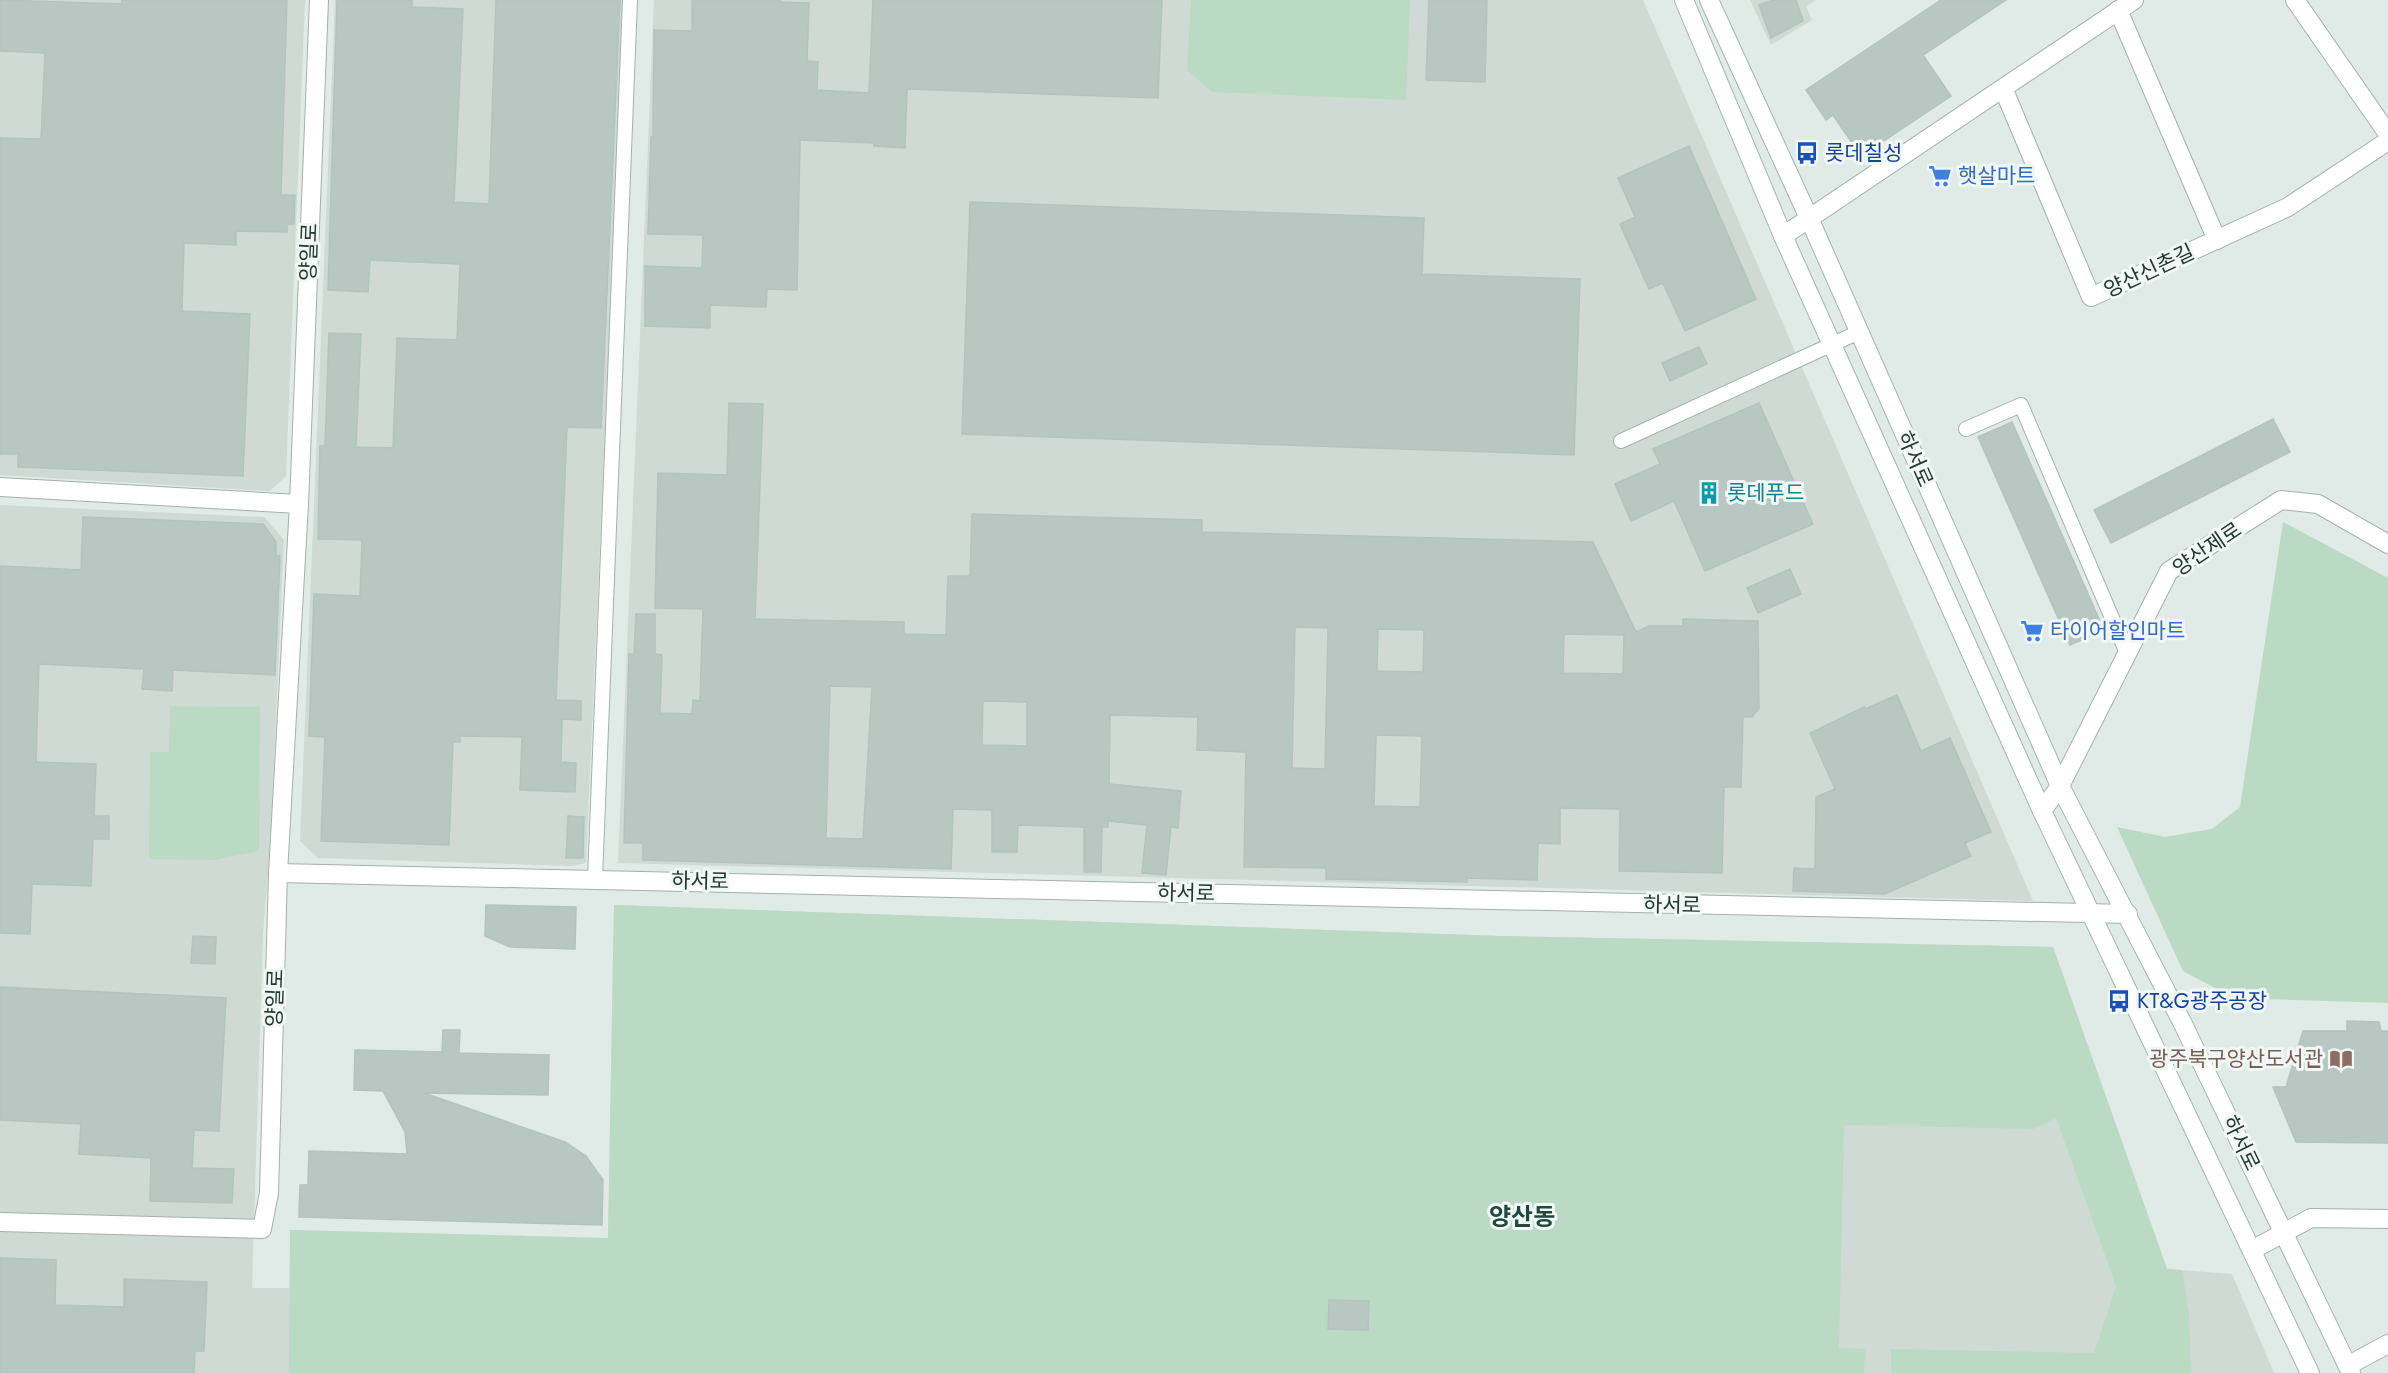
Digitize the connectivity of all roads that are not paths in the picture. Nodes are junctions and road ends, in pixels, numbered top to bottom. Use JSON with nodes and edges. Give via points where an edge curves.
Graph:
{"nodes":[{"id":1,"x":319,"y":0,"type":"edge"},
{"id":2,"x":630,"y":0,"type":"edge"},
{"id":3,"x":1684,"y":0,"type":"edge"},
{"id":4,"x":1709,"y":0,"type":"edge"},
{"id":5,"x":2295,"y":0,"type":"edge"},
{"id":6,"x":2129,"y":3,"type":"edge"},
{"id":7,"x":2003,"y":88,"type":"junction"},
{"id":8,"x":2388,"y":134,"type":"edge"},
{"id":9,"x":2388,"y":141,"type":"edge"},
{"id":10,"x":1809,"y":218,"type":"junction"},
{"id":11,"x":1783,"y":236,"type":"junction"},
{"id":12,"x":2217,"y":240,"type":"junction"},
{"id":13,"x":1859,"y":332,"type":"junction"},
{"id":14,"x":1832,"y":344,"type":"junction"},
{"id":15,"x":1966,"y":429,"type":"dead end"},
{"id":16,"x":1621,"y":441,"type":"dead end"},
{"id":17,"x":0,"y":487,"type":"edge"},
{"id":18,"x":299,"y":504,"type":"junction"},
{"id":19,"x":2388,"y":544,"type":"edge"},
{"id":20,"x":2127,"y":652,"type":"junction"},
{"id":21,"x":2060,"y":786,"type":"junction"},
{"id":22,"x":2042,"y":811,"type":"junction"},
{"id":23,"x":278,"y":873,"type":"junction"},
{"id":24,"x":595,"y":879,"type":"junction"},
{"id":25,"x":2128,"y":914,"type":"junction"},
{"id":26,"x":2094,"y":915,"type":"junction"},
{"id":27,"x":2388,"y":1219,"type":"edge"},
{"id":28,"x":0,"y":1222,"type":"edge"},
{"id":29,"x":2283,"y":1231,"type":"junction"},
{"id":30,"x":2252,"y":1250,"type":"junction"},
{"id":31,"x":2388,"y":1344,"type":"edge"},
{"id":32,"x":2350,"y":1369,"type":"edge"},
{"id":33,"x":2310,"y":1373,"type":"edge"}],
"edges":[{"from":1,"to":18,"type":"street","name":"양일로"},
{"from":2,"to":24,"type":"lane"},
{"from":3,"to":11,"type":"street","name":"하서로"},
{"from":4,"to":10,"type":"street","name":"하서로"},
{"from":5,"to":8,"type":"street"},
{"from":6,"to":7,"type":"street","name":"양산신촌길"},
{"from":6,"to":12,"type":"street","name":"양산신촌길"},
{"from":7,"to":10,"type":"street","name":"양산신촌길"},
{"from":7,"to":12,"type":"street","name":"양산신촌길","via":[[2091,297]]},
{"from":9,"to":12,"type":"street","name":"양산신촌길","via":[[2288,207]]},
{"from":10,"to":11,"type":"street","name":"양산신촌길"},
{"from":10,"to":13,"type":"street","name":"하서로"},
{"from":11,"to":14,"type":"street","name":"하서로"},
{"from":13,"to":14,"type":"lane"},
{"from":13,"to":21,"type":"street","name":"하서로"},
{"from":14,"to":16,"type":"lane"},
{"from":14,"to":22,"type":"street","name":"하서로"},
{"from":15,"to":20,"type":"lane","via":[[2021,405]]},
{"from":17,"to":18,"type":"street"},
{"from":18,"to":23,"type":"street","name":"양일로"},
{"from":19,"to":20,"type":"street","name":"양산제로","via":[[2318,504],[2281,500],[2169,571]]},
{"from":20,"to":21,"type":"street","name":"양산제로"},
{"from":21,"to":22,"type":"street","name":"양산제로"},
{"from":21,"to":25,"type":"street","name":"하서로"},
{"from":22,"to":26,"type":"street","name":"하서로"},
{"from":23,"to":24,"type":"street","name":"하서로"},
{"from":23,"to":28,"type":"street","name":"양일로","via":[[269,1193],[262,1229]]},
{"from":24,"to":26,"type":"street","name":"하서로"},
{"from":25,"to":26,"type":"street","name":"하서로"},
{"from":25,"to":29,"type":"street","name":"하서로"},
{"from":26,"to":30,"type":"street","name":"하서로","via":[[2165,1073]]},
{"from":27,"to":29,"type":"street","via":[[2312,1218]]},
{"from":29,"to":30,"type":"street"},
{"from":29,"to":32,"type":"street","name":"하서로"},
{"from":30,"to":33,"type":"street","name":"하서로"},
{"from":31,"to":32,"type":"street"}]}
